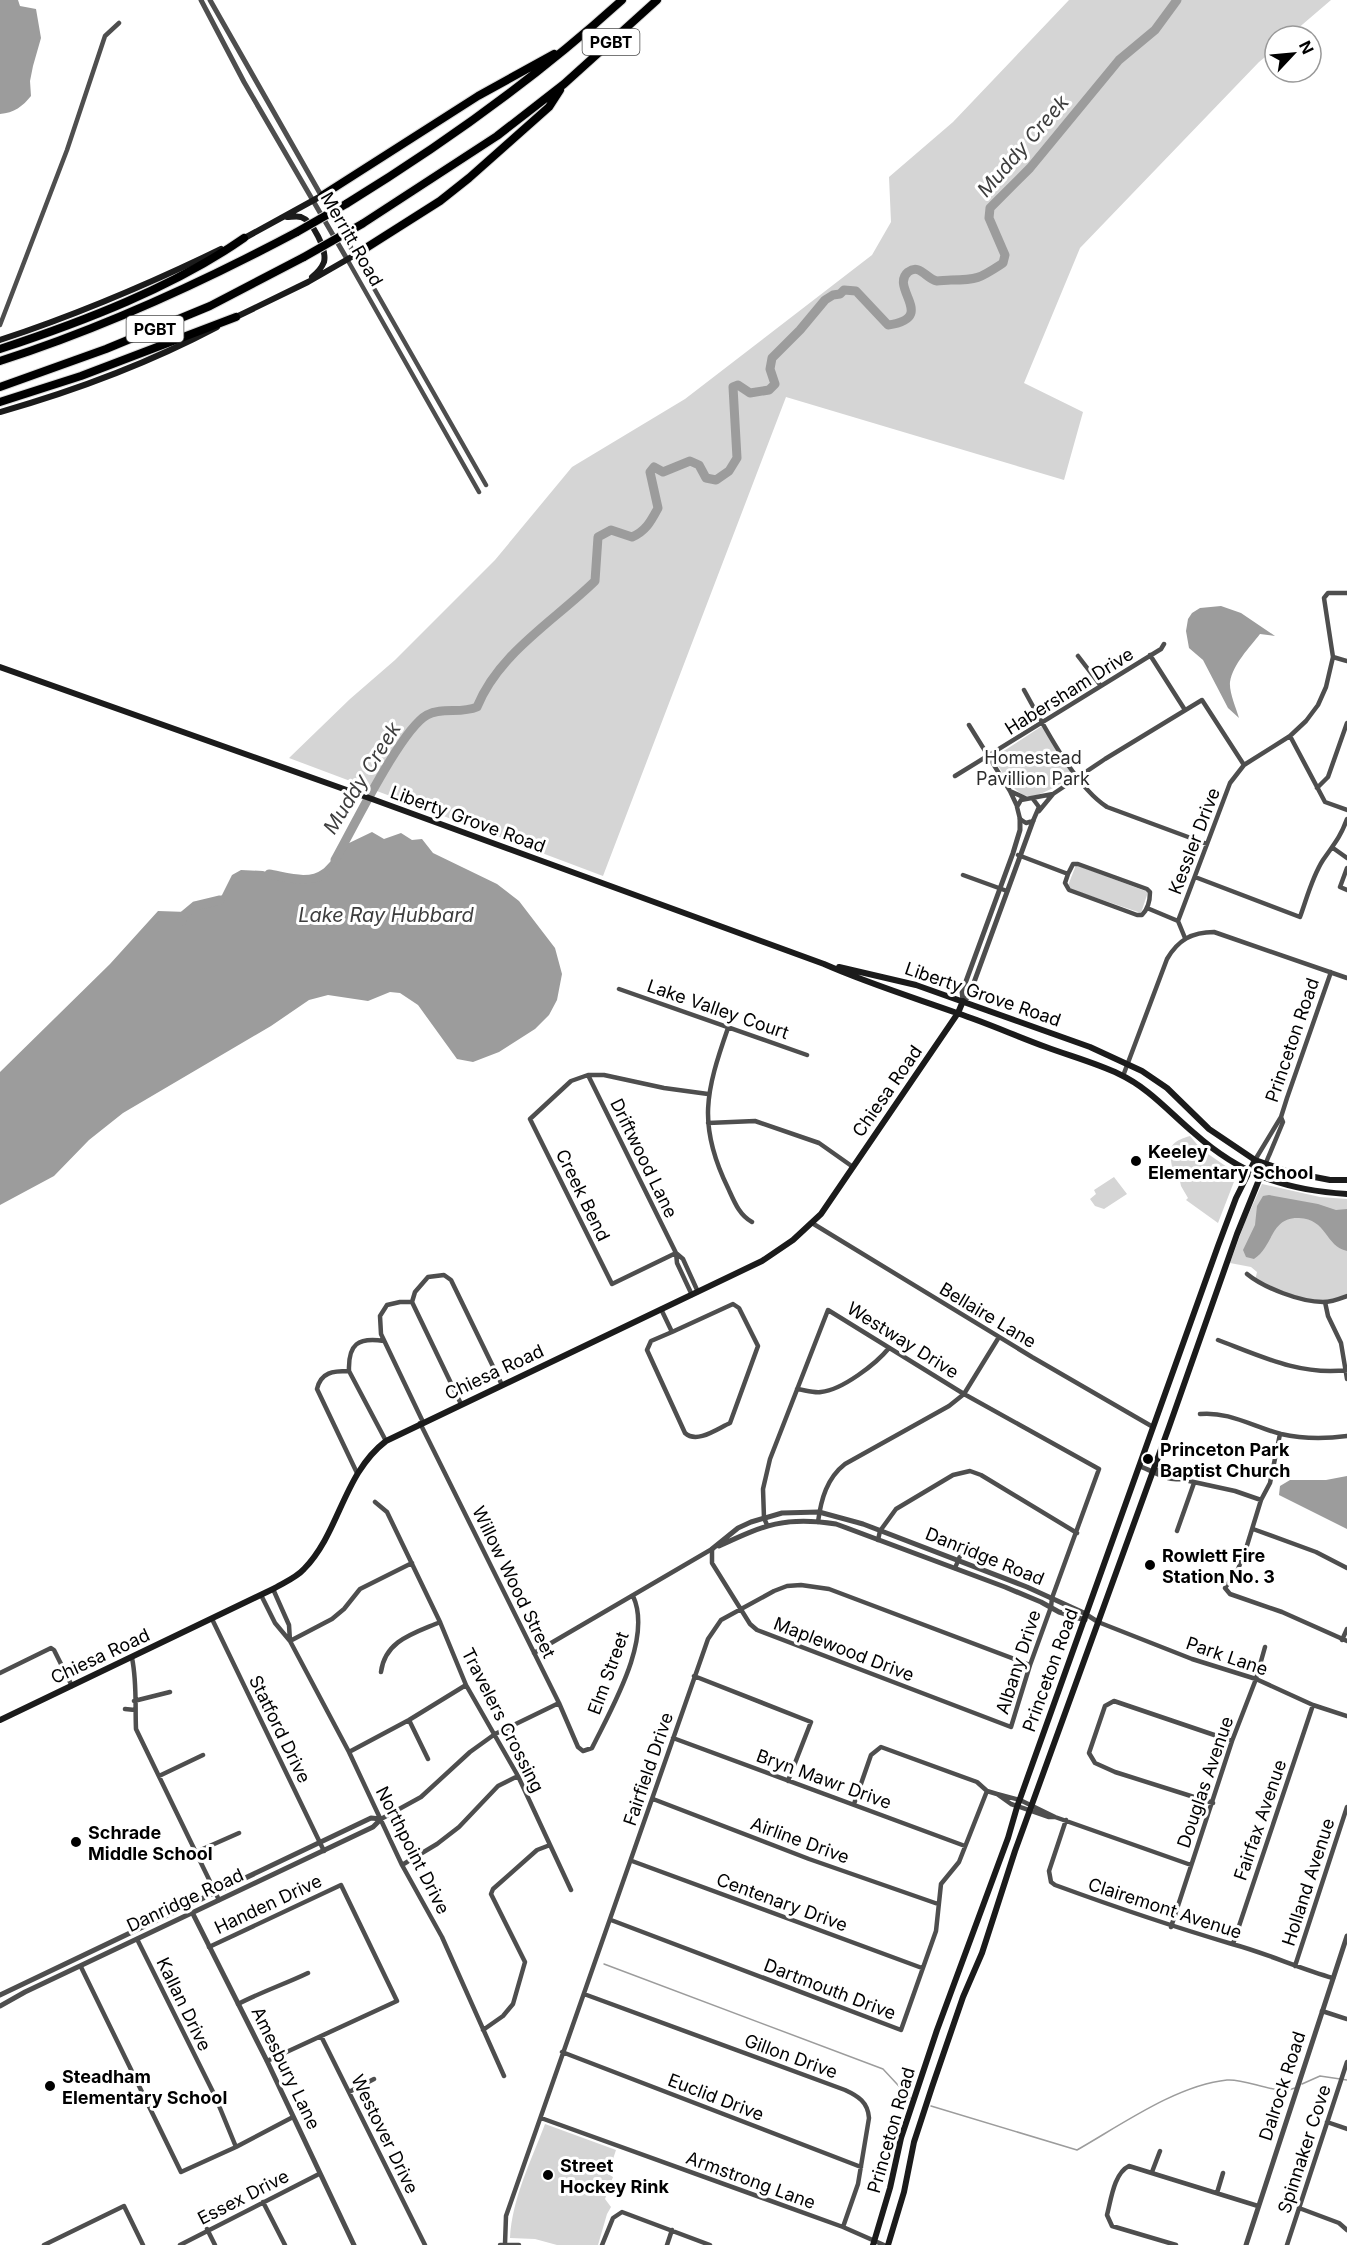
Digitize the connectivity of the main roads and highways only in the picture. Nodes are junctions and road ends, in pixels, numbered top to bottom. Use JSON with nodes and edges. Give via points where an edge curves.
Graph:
{"nodes":[{"id":1,"x":621,"y":0,"type":"edge"},
{"id":2,"x":657,"y":0,"type":"edge"},
{"id":3,"x":569,"y":46,"type":"junction"},
{"id":4,"x":564,"y":84,"type":"junction"},
{"id":5,"x":323,"y":195,"type":"joint"},
{"id":6,"x":283,"y":218,"type":"junction"},
{"id":7,"x":244,"y":238,"type":"junction"},
{"id":8,"x":355,"y":255,"type":"joint"},
{"id":9,"x":308,"y":282,"type":"junction"},
{"id":10,"x":236,"y":317,"type":"junction"},
{"id":11,"x":0,"y":340,"type":"edge"},
{"id":12,"x":0,"y":350,"type":"edge"},
{"id":13,"x":0,"y":361,"type":"edge"},
{"id":14,"x":0,"y":387,"type":"edge"},
{"id":15,"x":0,"y":402,"type":"edge"},
{"id":16,"x":0,"y":412,"type":"edge"},
{"id":17,"x":0,"y":668,"type":"edge"},
{"id":18,"x":824,"y":964,"type":"junction"},
{"id":19,"x":963,"y":1001,"type":"junction"},
{"id":20,"x":958,"y":1013,"type":"junction"},
{"id":21,"x":1256,"y":1160,"type":"junction"},
{"id":22,"x":1265,"y":1165,"type":"junction"},
{"id":23,"x":1249,"y":1172,"type":"junction"},
{"id":24,"x":1259,"y":1177,"type":"junction"},
{"id":25,"x":1347,"y":1180,"type":"edge"},
{"id":26,"x":1347,"y":1194,"type":"edge"},
{"id":27,"x":1188,"y":1333,"type":"junction"},
{"id":28,"x":1201,"y":1334,"type":"junction"},
{"id":29,"x":1107,"y":1556,"type":"junction"},
{"id":30,"x":1120,"y":1561,"type":"junction"},
{"id":31,"x":0,"y":1720,"type":"edge"},
{"id":32,"x":957,"y":1977,"type":"junction"},
{"id":33,"x":971,"y":1982,"type":"junction"},
{"id":34,"x":942,"y":2019,"type":"junction"},
{"id":35,"x":954,"y":2024,"type":"junction"},
{"id":36,"x":920,"y":2082,"type":"junction"},
{"id":37,"x":932,"y":2087,"type":"junction"},
{"id":38,"x":890,"y":2188,"type":"junction"},
{"id":39,"x":904,"y":2192,"type":"junction"},
{"id":40,"x":874,"y":2243,"type":"edge"},
{"id":41,"x":886,"y":2245,"type":"edge"}],
"edges":[{"from":1,"to":3,"type":"highway","number":"PGBT"},
{"from":2,"to":4,"type":"highway","number":"PGBT"},
{"from":3,"to":5,"type":"highway","via":[[478,96]]},
{"from":3,"to":13,"type":"highway","number":"PGBT","bridge":true,"via":[[471,122],[297,232],[141,308]]},
{"from":4,"to":8,"type":"highway","via":[[549,107],[469,178]]},
{"from":4,"to":14,"type":"highway","number":"PGBT","bridge":true,"via":[[497,136],[304,257],[210,306]]},
{"from":5,"to":6,"type":"main road"},
{"from":6,"to":7,"type":"main road"},
{"from":6,"to":9,"type":"main road","via":[[294,216],[307,221],[324,250],[324,261]]},
{"from":7,"to":11,"type":"main road","via":[[92,306]]},
{"from":7,"to":12,"type":"highway","via":[[184,276]]},
{"from":8,"to":9,"type":"main road"},
{"from":9,"to":10,"type":"main road"},
{"from":10,"to":15,"type":"highway"},
{"from":10,"to":16,"type":"main road","via":[[141,362]]},
{"from":17,"to":18,"type":"main road","name":"Liberty Grove Road"},
{"from":18,"to":19,"type":"main road","name":"Liberty Grove Road","via":[[916,985]]},
{"from":18,"to":20,"type":"main road","name":"Liberty Grove Road"},
{"from":19,"to":20,"type":"main road","name":"Chiesa Road"},
{"from":19,"to":21,"type":"main road","name":"Liberty Grove Road","via":[[1128,1064],[1167,1088],[1209,1128]]},
{"from":20,"to":23,"type":"main road","name":"Liberty Grove Road","via":[[1123,1076],[1156,1097],[1212,1148]]},
{"from":20,"to":31,"type":"main road","name":"Chiesa Road","via":[[821,1214],[776,1253],[386,1441],[365,1460],[320,1551],[303,1570],[261,1595]]},
{"from":21,"to":22,"type":"main road","name":"Liberty Grove Road"},
{"from":21,"to":23,"type":"main road","name":"Princeton Road"},
{"from":22,"to":24,"type":"main road","name":"Princeton Road"},
{"from":22,"to":25,"type":"main road","name":"Liberty Grove Road","via":[[1308,1176]]},
{"from":23,"to":24,"type":"main road","name":"Liberty Grove Road"},
{"from":23,"to":27,"type":"main road","name":"Princeton Road"},
{"from":24,"to":26,"type":"main road","name":"Liberty Grove Road"},
{"from":24,"to":28,"type":"main road","name":"Princeton Road"},
{"from":27,"to":28,"type":"main road"},
{"from":27,"to":29,"type":"main road","name":"Princeton Road"},
{"from":28,"to":30,"type":"main road","name":"Princeton Road"},
{"from":29,"to":30,"type":"main road"},
{"from":29,"to":32,"type":"main road","name":"Princeton Road"},
{"from":30,"to":33,"type":"main road","name":"Princeton Road"},
{"from":32,"to":33,"type":"main road"},
{"from":32,"to":34,"type":"main road","name":"Princeton Road"},
{"from":33,"to":35,"type":"main road","name":"Princeton Road"},
{"from":34,"to":35,"type":"main road"},
{"from":34,"to":36,"type":"main road","name":"Princeton Road"},
{"from":35,"to":37,"type":"main road","name":"Princeton Road"},
{"from":36,"to":37,"type":"main road"},
{"from":36,"to":38,"type":"main road","name":"Princeton Road","via":[[901,2138]]},
{"from":37,"to":39,"type":"main road","name":"Princeton Road"},
{"from":38,"to":39,"type":"main road"},
{"from":38,"to":40,"type":"main road","name":"Princeton Road"},
{"from":39,"to":41,"type":"main road","name":"Princeton Road"}]}
